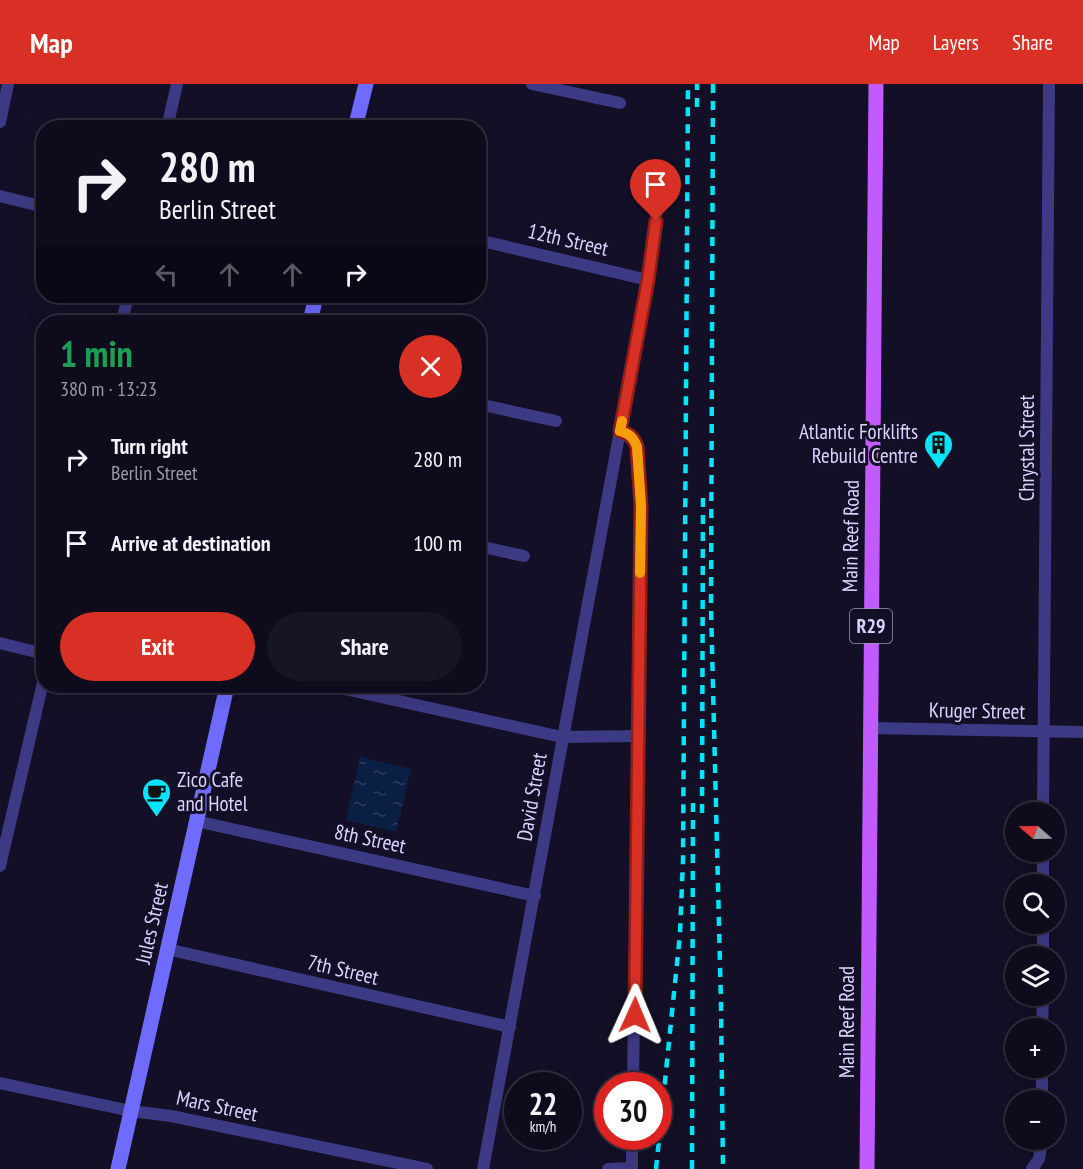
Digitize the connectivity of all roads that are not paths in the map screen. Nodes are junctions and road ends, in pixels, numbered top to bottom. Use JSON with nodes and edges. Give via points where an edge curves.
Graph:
{"nodes":[{"id":1,"x":8,"y":84,"type":"edge"},
{"id":2,"x":177,"y":84,"type":"edge"},
{"id":3,"x":366,"y":84,"type":"edge"},
{"id":4,"x":532,"y":84,"type":"edge"},
{"id":5,"x":876,"y":84,"type":"edge"},
{"id":6,"x":1049,"y":84,"type":"edge"},
{"id":7,"x":620,"y":103,"type":"dead end"},
{"id":8,"x":169,"y":120,"type":"edge"},
{"id":9,"x":357,"y":120,"type":"edge"},
{"id":10,"x":0,"y":122,"type":"edge"},
{"id":11,"x":0,"y":196,"type":"edge"},
{"id":12,"x":658,"y":202,"type":"dead end"},
{"id":13,"x":36,"y":205,"type":"edge"},
{"id":14,"x":486,"y":242,"type":"edge"},
{"id":15,"x":648,"y":280,"type":"junction"},
{"id":16,"x":486,"y":406,"type":"edge"},
{"id":17,"x":556,"y":421,"type":"dead end"},
{"id":18,"x":620,"y":431,"type":"junction"},
{"id":19,"x":486,"y":548,"type":"edge"},
{"id":20,"x":524,"y":556,"type":"dead end"},
{"id":21,"x":0,"y":643,"type":"edge"},
{"id":22,"x":36,"y":652,"type":"edge"},
{"id":23,"x":40,"y":693,"type":"edge"},
{"id":24,"x":225,"y":693,"type":"edge"},
{"id":25,"x":363,"y":693,"type":"edge"},
{"id":26,"x":871,"y":728,"type":"junction"},
{"id":27,"x":1044,"y":732,"type":"junction"},
{"id":28,"x":1083,"y":732,"type":"edge"},
{"id":29,"x":638,"y":736,"type":"junction"},
{"id":30,"x":562,"y":737,"type":"junction"},
{"id":31,"x":1044,"y":802,"type":"edge"},
{"id":32,"x":196,"y":821,"type":"junction"},
{"id":33,"x":0,"y":866,"type":"edge"},
{"id":34,"x":535,"y":896,"type":"junction"},
{"id":35,"x":167,"y":949,"type":"junction"},
{"id":36,"x":510,"y":1027,"type":"junction"},
{"id":37,"x":633,"y":1072,"type":"edge"},
{"id":38,"x":0,"y":1083,"type":"edge"},
{"id":39,"x":131,"y":1111,"type":"junction"},
{"id":40,"x":632,"y":1150,"type":"edge"},
{"id":41,"x":1040,"y":1150,"type":"edge"},
{"id":42,"x":632,"y":1168,"type":"edge"},
{"id":43,"x":118,"y":1169,"type":"edge"},
{"id":44,"x":426,"y":1169,"type":"edge"},
{"id":45,"x":483,"y":1169,"type":"edge"},
{"id":46,"x":608,"y":1169,"type":"edge"},
{"id":47,"x":867,"y":1169,"type":"edge"},
{"id":48,"x":1032,"y":1169,"type":"edge"}],
"edges":[{"from":1,"to":10,"type":"street"},
{"from":2,"to":8,"type":"street"},
{"from":3,"to":9,"type":"main road"},
{"from":4,"to":7,"type":"street"},
{"from":5,"to":26,"type":"main road","name":"Main Reef Road","number":"R29"},
{"from":6,"to":27,"type":"street","name":"Chrystal Street"},
{"from":11,"to":13,"type":"street"},
{"from":12,"to":15,"type":"street","name":"David Street"},
{"from":14,"to":15,"type":"street","name":"12th Street"},
{"from":15,"to":18,"type":"street","name":"David Street"},
{"from":16,"to":17,"type":"street"},
{"from":18,"to":29,"type":"street","via":[[635,440],[637,447],[641,506]]},
{"from":18,"to":30,"type":"street","name":"David Street"},
{"from":19,"to":20,"type":"street"},
{"from":21,"to":22,"type":"street"},
{"from":23,"to":33,"type":"street"},
{"from":24,"to":32,"type":"main road","name":"Jules Street"},
{"from":25,"to":30,"type":"street"},
{"from":26,"to":27,"type":"street","name":"Kruger Street"},
{"from":26,"to":47,"type":"main road","name":"Main Reef Road","number":"R29"},
{"from":27,"to":28,"type":"street","name":"Kruger Street"},
{"from":27,"to":31,"type":"street","name":"Chrystal Street"},
{"from":29,"to":30,"type":"street"},
{"from":29,"to":37,"type":"street"},
{"from":30,"to":34,"type":"street","name":"David Street"},
{"from":32,"to":34,"type":"street","name":"8th Street"},
{"from":32,"to":35,"type":"main road","name":"Jules Street"},
{"from":34,"to":36,"type":"street","name":"David Street"},
{"from":35,"to":36,"type":"street","name":"7th Street"},
{"from":35,"to":39,"type":"main road","name":"Jules Street"},
{"from":36,"to":45,"type":"street","name":"David Street"},
{"from":38,"to":39,"type":"street","name":"Mars Street"},
{"from":39,"to":43,"type":"main road","name":"Jules Street"},
{"from":39,"to":44,"type":"street","name":"Mars Street"},
{"from":40,"to":42,"type":"street"},
{"from":41,"to":48,"type":"street"},
{"from":42,"to":46,"type":"street"}]}
